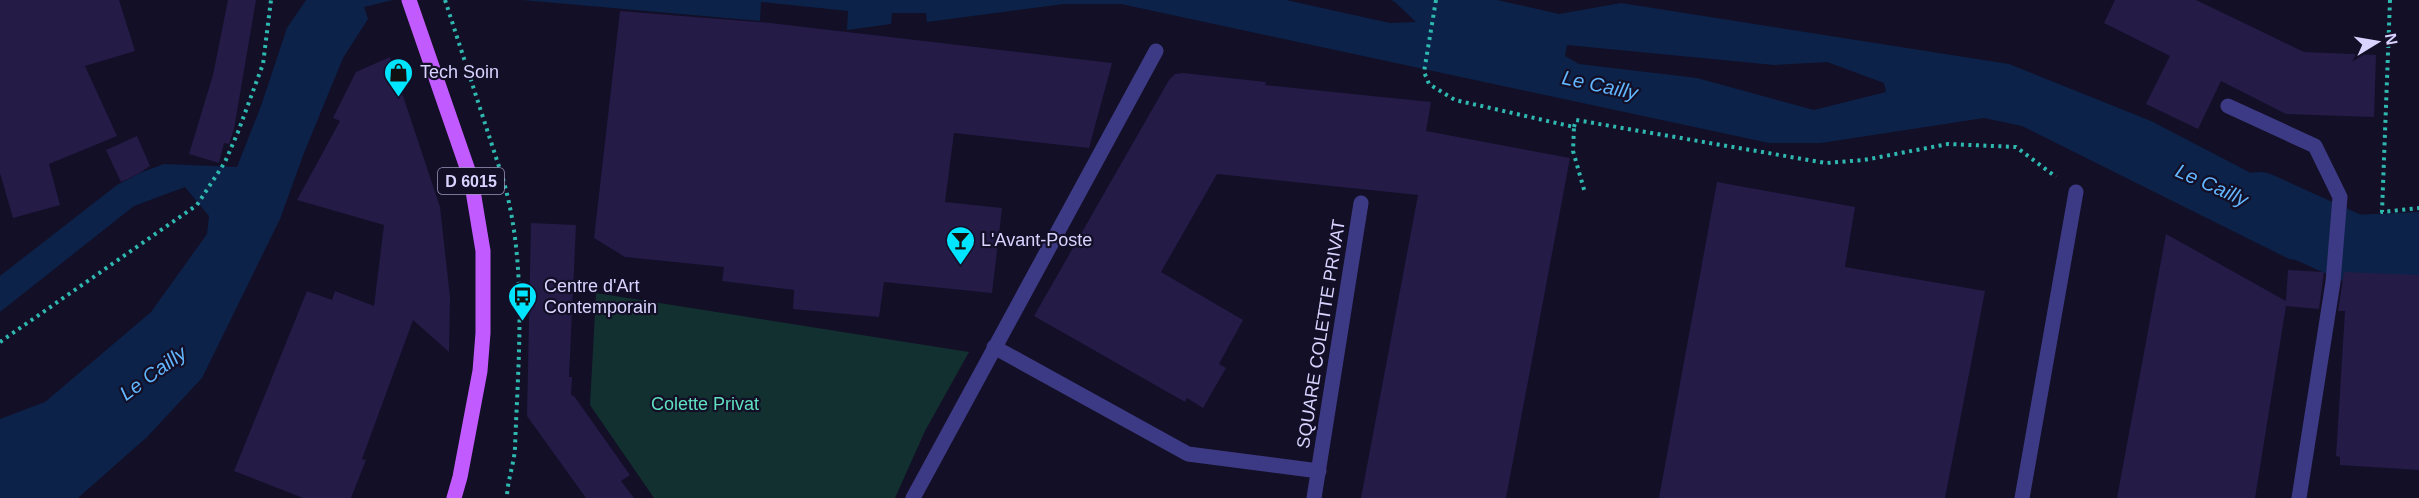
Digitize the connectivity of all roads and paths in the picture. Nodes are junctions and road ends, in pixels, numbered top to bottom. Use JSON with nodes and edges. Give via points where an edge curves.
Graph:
{"nodes":[{"id":1,"x":271,"y":0,"type":"edge"},
{"id":2,"x":409,"y":0,"type":"edge"},
{"id":3,"x":1436,"y":0,"type":"edge"},
{"id":4,"x":2390,"y":0,"type":"edge"},
{"id":5,"x":1156,"y":51,"type":"dead end"},
{"id":6,"x":2228,"y":106,"type":"dead end"},
{"id":7,"x":1574,"y":127,"type":"junction"},
{"id":8,"x":2076,"y":192,"type":"joint"},
{"id":9,"x":1585,"y":193,"type":"dead end"},
{"id":10,"x":1361,"y":203,"type":"dead end"},
{"id":11,"x":2419,"y":208,"type":"edge"},
{"id":12,"x":0,"y":342,"type":"edge"},
{"id":13,"x":994,"y":347,"type":"junction"},
{"id":14,"x":1318,"y":471,"type":"junction"},
{"id":15,"x":507,"y":486,"type":"dead end"},
{"id":16,"x":453,"y":498,"type":"edge"},
{"id":17,"x":507,"y":498,"type":"edge"},
{"id":18,"x":913,"y":498,"type":"edge"},
{"id":19,"x":1314,"y":498,"type":"edge"},
{"id":20,"x":2022,"y":498,"type":"edge"},
{"id":21,"x":2299,"y":498,"type":"edge"}],
"edges":[{"from":1,"to":12,"type":"path","via":[[263,64],[225,162],[197,205]]},
{"from":2,"to":16,"type":"main road","number":"D 6015","via":[[471,179],[483,251],[480,370]]},
{"from":3,"to":7,"type":"path","via":[[1424,72],[1429,84],[1455,100]]},
{"from":4,"to":11,"type":"path","via":[[2382,212]]},
{"from":5,"to":13,"type":"street"},
{"from":6,"to":21,"type":"street","via":[[2315,146],[2340,196],[2333,282]]},
{"from":7,"to":8,"type":"path","via":[[1576,120],[1826,163],[1948,144],[2016,147]]},
{"from":7,"to":9,"type":"path","via":[[1573,152]]},
{"from":8,"to":20,"type":"street"},
{"from":10,"to":14,"type":"street","name":"SQUARE COLETTE PRIVAT"},
{"from":13,"to":14,"type":"street","name":"SQUARE COLETTE PRIVAT","via":[[1188,454]]},
{"from":13,"to":18,"type":"street"},
{"from":14,"to":19,"type":"street","name":"SQUARE COLETTE PRIVAT"},
{"from":15,"to":17,"type":"path"}]}
